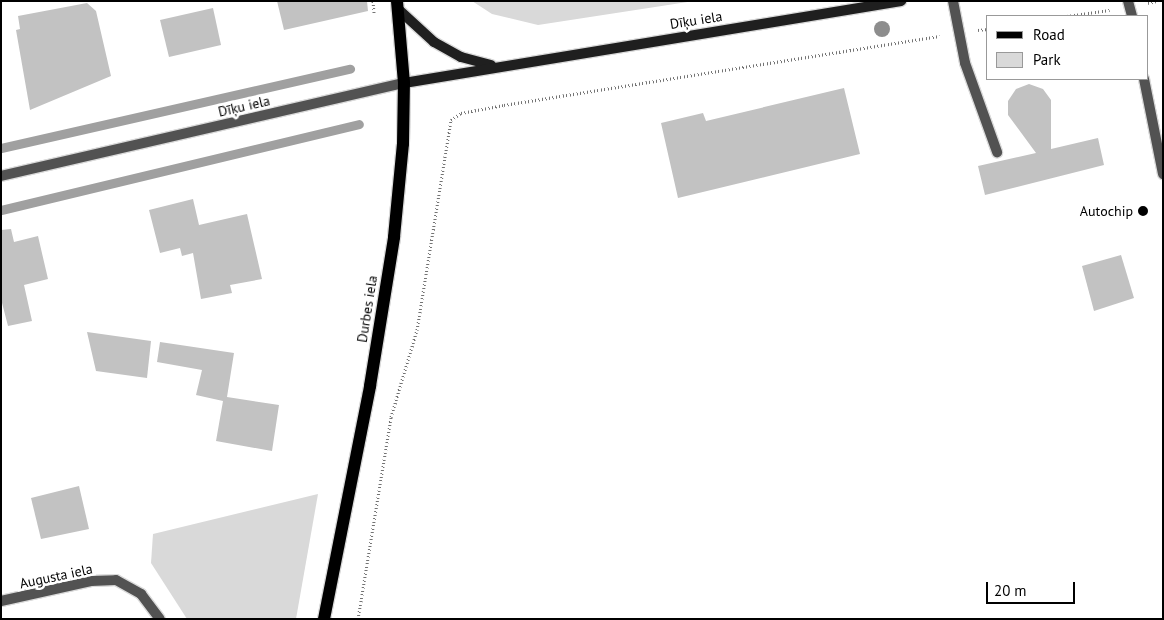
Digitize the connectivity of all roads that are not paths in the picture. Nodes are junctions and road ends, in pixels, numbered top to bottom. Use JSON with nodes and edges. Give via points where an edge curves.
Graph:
{"nodes":[{"id":1,"x":901,"y":1,"type":"edge"},
{"id":2,"x":953,"y":1,"type":"edge"},
{"id":3,"x":1128,"y":1,"type":"edge"},
{"id":4,"x":398,"y":5,"type":"edge"},
{"id":5,"x":1132,"y":15,"type":"edge"},
{"id":6,"x":494,"y":66,"type":"junction"},
{"id":7,"x":1144,"y":80,"type":"edge"},
{"id":8,"x":404,"y":82,"type":"junction"},
{"id":9,"x":997,"y":152,"type":"dead end"},
{"id":10,"x":1163,"y":174,"type":"edge"},
{"id":11,"x":1,"y":176,"type":"edge"},
{"id":12,"x":1,"y":601,"type":"edge"},
{"id":13,"x":160,"y":619,"type":"edge"},
{"id":14,"x":324,"y":619,"type":"edge"}],
"edges":[{"from":1,"to":6,"type":"main road","name":"Dīķu iela"},
{"from":2,"to":9,"type":"street","via":[[965,63]]},
{"from":3,"to":5,"type":"street"},
{"from":4,"to":6,"type":"main road","name":"Dīķu iela","via":[[434,42],[461,57]]},
{"from":4,"to":8,"type":"main road","name":"Durbes iela"},
{"from":6,"to":8,"type":"main road","name":"Dīķu iela"},
{"from":7,"to":10,"type":"street"},
{"from":8,"to":11,"type":"street","name":"Dīķu iela"},
{"from":8,"to":14,"type":"main road","name":"Durbes iela","via":[[403,144],[394,237],[370,386]]},
{"from":12,"to":13,"type":"street","name":"Augusta iela","via":[[91,581],[116,580],[141,594]]}]}
